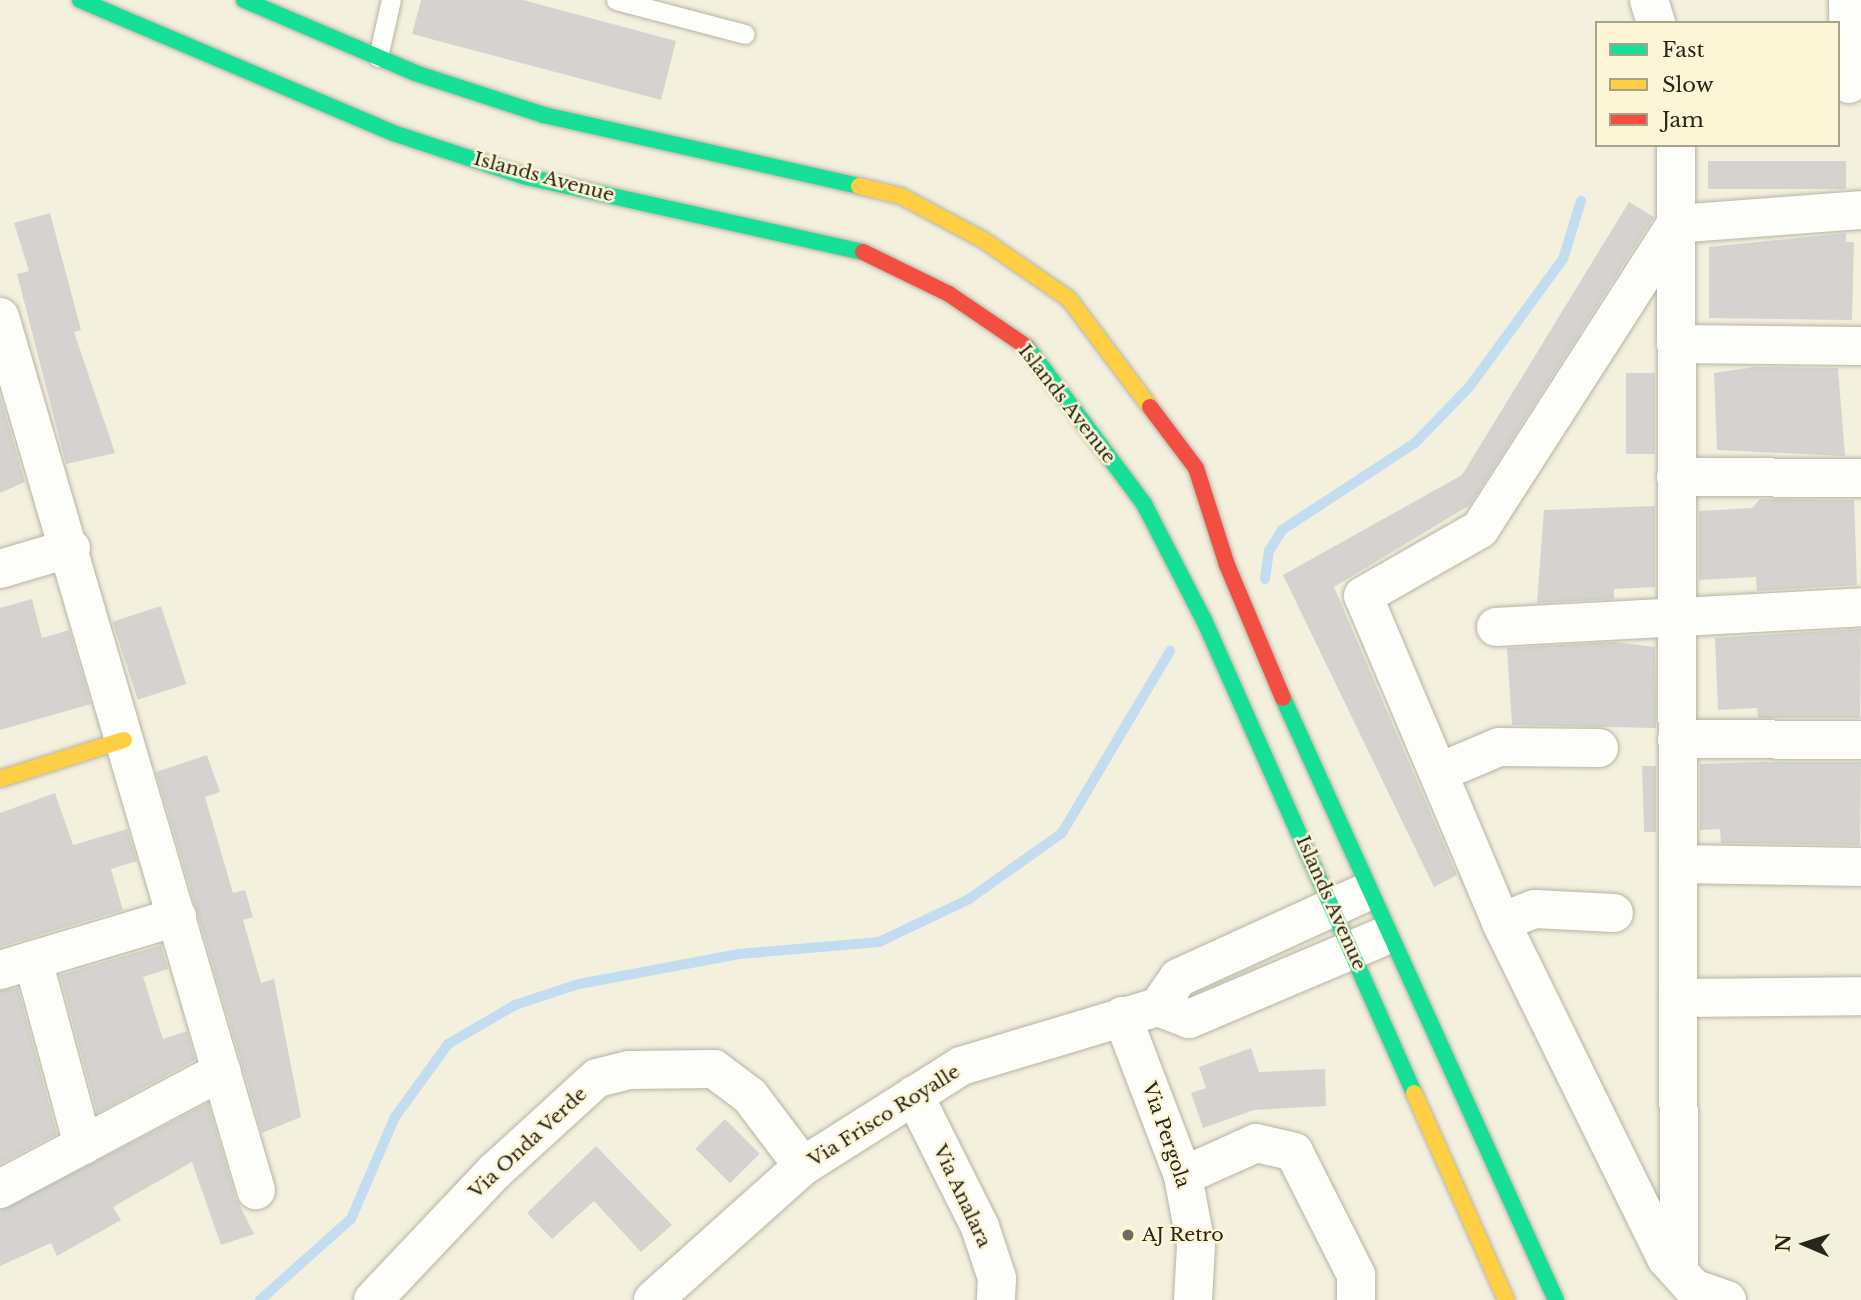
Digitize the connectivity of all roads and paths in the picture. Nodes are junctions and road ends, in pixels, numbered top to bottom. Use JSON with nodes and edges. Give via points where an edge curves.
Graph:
{"nodes":[{"id":1,"x":80,"y":0,"type":"edge"},
{"id":2,"x":244,"y":0,"type":"edge"},
{"id":3,"x":391,"y":0,"type":"edge"},
{"id":4,"x":616,"y":0,"type":"edge"},
{"id":5,"x":1648,"y":0,"type":"edge"},
{"id":6,"x":1848,"y":0,"type":"edge"},
{"id":7,"x":1655,"y":21,"type":"edge"},
{"id":8,"x":745,"y":34,"type":"dead end"},
{"id":9,"x":378,"y":57,"type":"junction"},
{"id":10,"x":1850,"y":84,"type":"edge"},
{"id":11,"x":1675,"y":147,"type":"edge"},
{"id":12,"x":1861,"y":210,"type":"edge"},
{"id":13,"x":1676,"y":223,"type":"junction"},
{"id":14,"x":0,"y":317,"type":"edge"},
{"id":15,"x":1676,"y":344,"type":"junction"},
{"id":16,"x":1861,"y":346,"type":"edge"},
{"id":17,"x":13,"y":409,"type":"edge"},
{"id":18,"x":1676,"y":477,"type":"junction"},
{"id":19,"x":1861,"y":478,"type":"edge"},
{"id":20,"x":71,"y":548,"type":"junction"},
{"id":21,"x":0,"y":569,"type":"edge"},
{"id":22,"x":1861,"y":607,"type":"edge"},
{"id":23,"x":1677,"y":612,"type":"junction"},
{"id":24,"x":1496,"y":627,"type":"dead end"},
{"id":25,"x":1677,"y":739,"type":"junction"},
{"id":26,"x":124,"y":740,"type":"junction"},
{"id":27,"x":1861,"y":740,"type":"edge"},
{"id":28,"x":1600,"y":748,"type":"dead end"},
{"id":29,"x":1442,"y":771,"type":"junction"},
{"id":30,"x":0,"y":779,"type":"edge"},
{"id":31,"x":1678,"y":864,"type":"junction"},
{"id":32,"x":1861,"y":867,"type":"edge"},
{"id":33,"x":1350,"y":900,"type":"junction"},
{"id":34,"x":1614,"y":913,"type":"dead end"},
{"id":35,"x":177,"y":917,"type":"junction"},
{"id":36,"x":1501,"y":922,"type":"junction"},
{"id":37,"x":1387,"y":934,"type":"junction"},
{"id":38,"x":1352,"y":952,"type":"junction"},
{"id":39,"x":16,"y":966,"type":"edge"},
{"id":40,"x":1861,"y":996,"type":"edge"},
{"id":41,"x":1678,"y":998,"type":"junction"},
{"id":42,"x":1140,"y":1012,"type":"junction"},
{"id":43,"x":222,"y":1071,"type":"junction"},
{"id":44,"x":914,"y":1095,"type":"junction"},
{"id":45,"x":83,"y":1145,"type":"junction"},
{"id":46,"x":803,"y":1166,"type":"junction"},
{"id":47,"x":1183,"y":1176,"type":"junction"},
{"id":48,"x":0,"y":1189,"type":"edge"},
{"id":49,"x":256,"y":1189,"type":"dead end"},
{"id":50,"x":1679,"y":1275,"type":"junction"},
{"id":51,"x":373,"y":1300,"type":"edge"},
{"id":52,"x":653,"y":1300,"type":"edge"},
{"id":53,"x":996,"y":1300,"type":"edge"},
{"id":54,"x":1193,"y":1300,"type":"edge"},
{"id":55,"x":1356,"y":1300,"type":"edge"},
{"id":56,"x":1506,"y":1300,"type":"edge"},
{"id":57,"x":1556,"y":1300,"type":"edge"},
{"id":58,"x":1727,"y":1300,"type":"edge"}],
"edges":[{"from":1,"to":33,"type":"street","name":"Islands Avenue","via":[[393,133],[527,177],[879,256],[949,293],[1028,348],[1144,504]]},
{"from":2,"to":9,"type":"street","name":"Islands Avenue"},
{"from":3,"to":9,"type":"lane"},
{"from":4,"to":8,"type":"lane"},
{"from":5,"to":7,"type":"street"},
{"from":6,"to":10,"type":"street"},
{"from":9,"to":33,"type":"street","name":"Islands Avenue","via":[[544,115],[901,196],[982,239],[1069,299],[1196,468]]},
{"from":11,"to":13,"type":"street"},
{"from":12,"to":13,"type":"street"},
{"from":13,"to":15,"type":"street"},
{"from":13,"to":29,"type":"street","via":[[1480,529],[1365,591],[1364,600]]},
{"from":14,"to":17,"type":"street"},
{"from":15,"to":16,"type":"street"},
{"from":15,"to":18,"type":"street"},
{"from":17,"to":20,"type":"street"},
{"from":18,"to":19,"type":"street"},
{"from":18,"to":23,"type":"street"},
{"from":20,"to":21,"type":"street"},
{"from":20,"to":26,"type":"street"},
{"from":22,"to":23,"type":"street"},
{"from":23,"to":24,"type":"street"},
{"from":23,"to":25,"type":"street"},
{"from":25,"to":27,"type":"street"},
{"from":25,"to":31,"type":"street"},
{"from":26,"to":30,"type":"street"},
{"from":26,"to":35,"type":"street"},
{"from":28,"to":29,"type":"street","via":[[1499,747]]},
{"from":29,"to":36,"type":"street"},
{"from":31,"to":32,"type":"street"},
{"from":31,"to":41,"type":"street"},
{"from":33,"to":37,"type":"street","name":"Islands Avenue"},
{"from":33,"to":38,"type":"street","name":"Islands Avenue"},
{"from":33,"to":42,"type":"street","via":[[1178,978]]},
{"from":34,"to":36,"type":"street","via":[[1535,909]]},
{"from":35,"to":39,"type":"street"},
{"from":35,"to":43,"type":"street"},
{"from":36,"to":50,"type":"street"},
{"from":37,"to":38,"type":"street"},
{"from":37,"to":57,"type":"street","name":"Islands Avenue"},
{"from":38,"to":42,"type":"street","via":[[1189,1019]]},
{"from":38,"to":56,"type":"street","name":"Islands Avenue"},
{"from":39,"to":45,"type":"street"},
{"from":40,"to":41,"type":"street"},
{"from":41,"to":50,"type":"street"},
{"from":42,"to":44,"type":"street","name":"Via Frisco Royalle","via":[[961,1066]]},
{"from":42,"to":47,"type":"street","name":"Via Pergola"},
{"from":43,"to":45,"type":"street"},
{"from":43,"to":49,"type":"street"},
{"from":44,"to":46,"type":"street","name":"Via Frisco Royalle"},
{"from":44,"to":53,"type":"street","name":"Via Analara","via":[[980,1227],[997,1278]]},
{"from":45,"to":48,"type":"street"},
{"from":46,"to":51,"type":"street","name":"Via Onda Verde","via":[[750,1096],[714,1069],[629,1070],[597,1079],[494,1172]]},
{"from":46,"to":52,"type":"street","name":"Via Frisco Royalle"},
{"from":47,"to":54,"type":"street","name":"Via Pergola","via":[[1196,1245]]},
{"from":47,"to":55,"type":"street","via":[[1256,1143],[1294,1152],[1356,1275]]},
{"from":50,"to":58,"type":"street","via":[[1703,1295]]}]}
